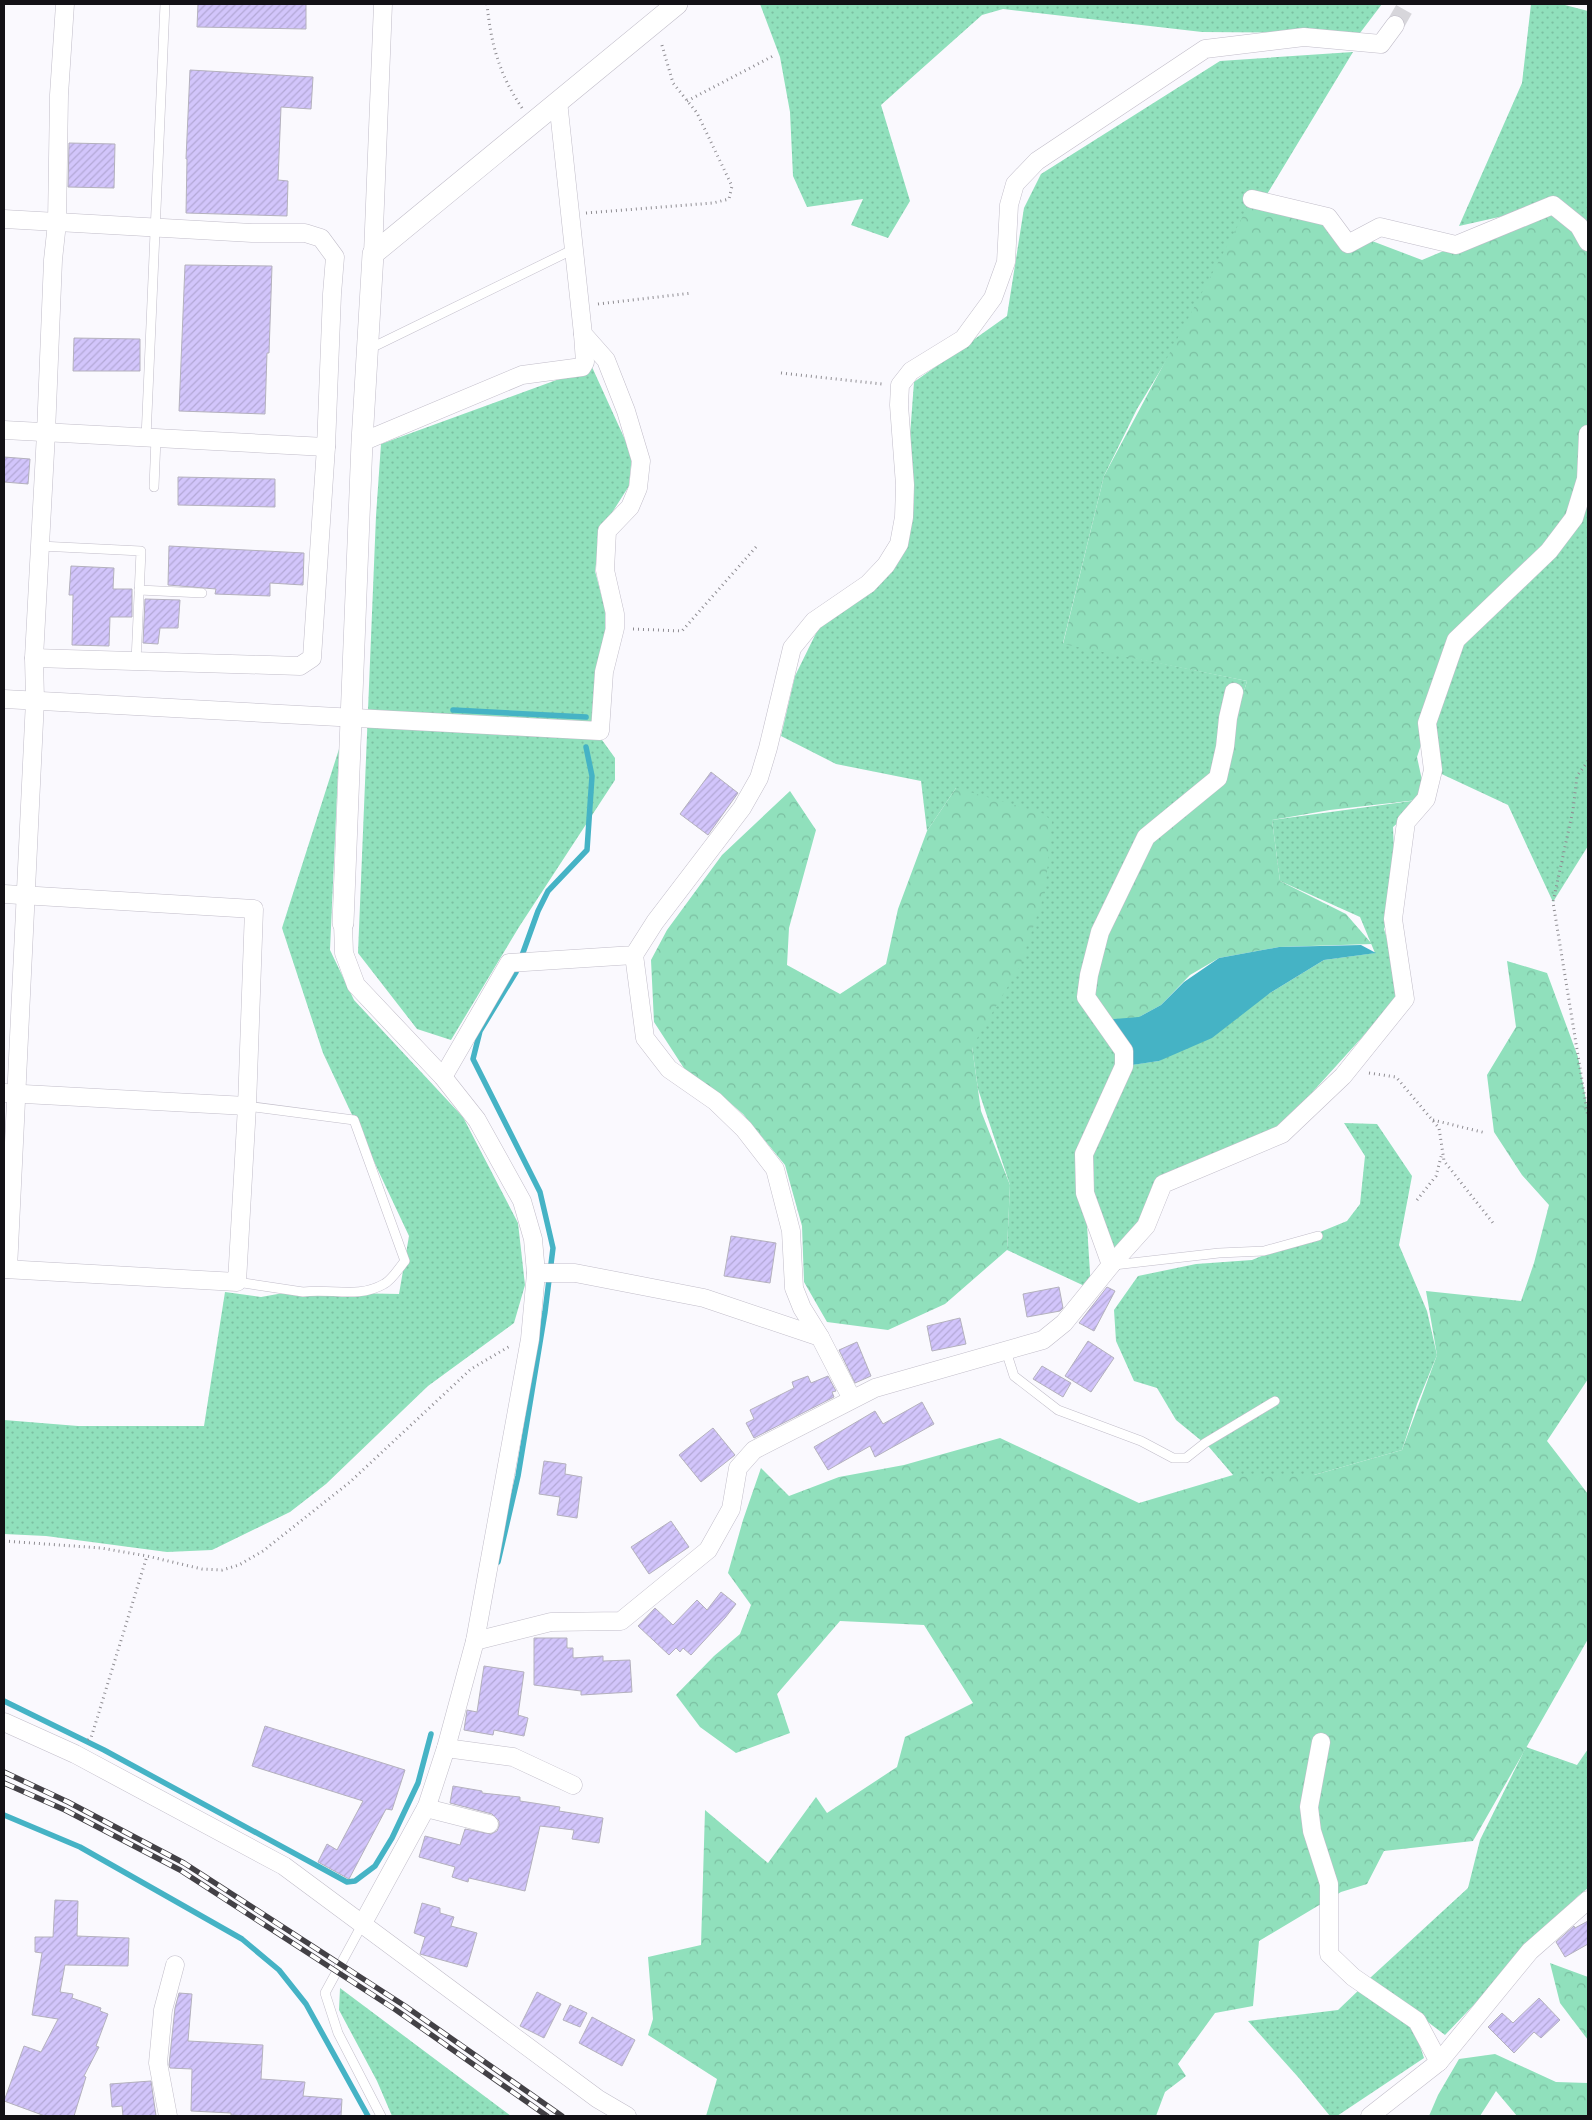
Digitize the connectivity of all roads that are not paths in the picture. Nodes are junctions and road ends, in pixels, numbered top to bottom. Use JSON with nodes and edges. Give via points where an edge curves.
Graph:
{"nodes":[{"id":1,"x":65,"y":4,"type":"edge"},
{"id":2,"x":165,"y":4,"type":"edge"},
{"id":3,"x":383,"y":4,"type":"edge"},
{"id":4,"x":677,"y":4,"type":"edge"},
{"id":5,"x":1394,"y":25,"type":"tunnel mouth"},
{"id":6,"x":558,"y":101,"type":"junction"},
{"id":7,"x":1252,"y":199,"type":"dead end"},
{"id":8,"x":4,"y":219,"type":"edge"},
{"id":9,"x":57,"y":223,"type":"junction"},
{"id":10,"x":155,"y":228,"type":"junction"},
{"id":11,"x":1588,"y":242,"type":"edge"},
{"id":12,"x":574,"y":249,"type":"junction"},
{"id":13,"x":373,"y":254,"type":"junction"},
{"id":14,"x":583,"y":334,"type":"junction"},
{"id":15,"x":369,"y":349,"type":"junction"},
{"id":16,"x":4,"y":430,"type":"edge"},
{"id":17,"x":46,"y":433,"type":"junction"},
{"id":18,"x":1588,"y":434,"type":"edge"},
{"id":19,"x":151,"y":438,"type":"junction"},
{"id":20,"x":362,"y":442,"type":"junction"},
{"id":21,"x":326,"y":447,"type":"junction"},
{"id":22,"x":154,"y":487,"type":"dead end"},
{"id":23,"x":40,"y":546,"type":"junction"},
{"id":24,"x":140,"y":590,"type":"junction"},
{"id":25,"x":202,"y":594,"type":"dead end"},
{"id":26,"x":34,"y":658,"type":"junction"},
{"id":27,"x":136,"y":661,"type":"junction"},
{"id":28,"x":1234,"y":692,"type":"dead end"},
{"id":29,"x":4,"y":699,"type":"edge"},
{"id":30,"x":35,"y":700,"type":"junction"},
{"id":31,"x":351,"y":716,"type":"junction"},
{"id":32,"x":4,"y":894,"type":"edge"},
{"id":33,"x":26,"y":894,"type":"junction"},
{"id":34,"x":343,"y":923,"type":"joint"},
{"id":35,"x":634,"y":955,"type":"junction"},
{"id":36,"x":443,"y":1077,"type":"junction"},
{"id":37,"x":10,"y":1093,"type":"edge"},
{"id":38,"x":247,"y":1106,"type":"junction"},
{"id":39,"x":1318,"y":1236,"type":"dead end"},
{"id":40,"x":1111,"y":1265,"type":"junction"},
{"id":41,"x":6,"y":1269,"type":"edge"},
{"id":42,"x":537,"y":1273,"type":"junction"},
{"id":43,"x":237,"y":1282,"type":"junction"},
{"id":44,"x":820,"y":1337,"type":"junction"},
{"id":45,"x":1006,"y":1351,"type":"junction"},
{"id":46,"x":852,"y":1399,"type":"junction"},
{"id":47,"x":1275,"y":1401,"type":"dead end"},
{"id":48,"x":482,"y":1640,"type":"junction"},
{"id":49,"x":4,"y":1722,"type":"edge"},
{"id":50,"x":1321,"y":1742,"type":"dead end"},
{"id":51,"x":446,"y":1748,"type":"junction"},
{"id":52,"x":573,"y":1785,"type":"dead end"},
{"id":53,"x":426,"y":1808,"type":"junction"},
{"id":54,"x":489,"y":1824,"type":"dead end"},
{"id":55,"x":1588,"y":1900,"type":"edge"},
{"id":56,"x":363,"y":1923,"type":"junction"},
{"id":57,"x":175,"y":1965,"type":"dead end"},
{"id":58,"x":1439,"y":2062,"type":"junction"},
{"id":59,"x":168,"y":2116,"type":"edge"},
{"id":60,"x":381,"y":2116,"type":"edge"},
{"id":61,"x":627,"y":2116,"type":"edge"},
{"id":62,"x":1370,"y":2116,"type":"edge"}],
"edges":[{"from":1,"to":9,"type":"street","via":[[59,95]]},
{"from":2,"to":10,"type":"lane"},
{"from":3,"to":13,"type":"street"},
{"from":4,"to":6,"type":"street"},
{"from":5,"to":35,"type":"street","via":[[1382,44],[1304,37],[1206,49],[1037,161],[1015,184],[1009,205],[1006,262],[993,298],[963,339],[911,370],[900,386],[905,486],[904,517],[898,544],[886,565],[868,584],[814,621],[792,648],[759,778],[742,808],[655,922]]},
{"from":6,"to":12,"type":"street"},
{"from":6,"to":13,"type":"street"},
{"from":7,"to":11,"type":"street","via":[[1328,217],[1348,244],[1380,227],[1456,245],[1553,205],[1579,226]]},
{"from":8,"to":9,"type":"street"},
{"from":9,"to":10,"type":"street"},
{"from":9,"to":17,"type":"street"},
{"from":10,"to":19,"type":"lane"},
{"from":10,"to":21,"type":"street","via":[[305,233],[321,238],[329,248],[335,257]]},
{"from":12,"to":14,"type":"street"},
{"from":12,"to":15,"type":"lane"},
{"from":13,"to":15,"type":"street"},
{"from":14,"to":20,"type":"street","via":[[585,362],[582,366],[522,375]]},
{"from":14,"to":31,"type":"street","via":[[606,360],[641,461],[638,488],[630,507],[607,531],[605,570],[615,628],[604,672],[600,730]]},
{"from":15,"to":20,"type":"street"},
{"from":16,"to":17,"type":"street"},
{"from":17,"to":19,"type":"street"},
{"from":17,"to":23,"type":"street"},
{"from":18,"to":40,"type":"street","via":[[1586,480],[1574,518],[1549,551],[1456,640],[1427,722],[1433,770],[1426,799],[1406,822],[1393,919],[1406,999],[1348,1070],[1282,1134],[1163,1184],[1146,1226]]},
{"from":19,"to":21,"type":"street"},
{"from":19,"to":22,"type":"lane"},
{"from":20,"to":31,"type":"street"},
{"from":21,"to":27,"type":"street","via":[[312,658],[300,666]]},
{"from":23,"to":24,"type":"lane","via":[[141,551]]},
{"from":23,"to":26,"type":"street"},
{"from":24,"to":25,"type":"lane"},
{"from":24,"to":27,"type":"lane"},
{"from":26,"to":27,"type":"street"},
{"from":26,"to":30,"type":"street"},
{"from":28,"to":40,"type":"street","via":[[1218,778],[1146,837],[1100,932],[1089,975],[1086,997],[1124,1051],[1124,1066],[1084,1154],[1085,1193]]},
{"from":29,"to":30,"type":"street"},
{"from":30,"to":31,"type":"street"},
{"from":30,"to":33,"type":"street"},
{"from":31,"to":34,"type":"street"},
{"from":32,"to":33,"type":"street"},
{"from":33,"to":37,"type":"street"},
{"from":33,"to":38,"type":"street","via":[[254,909]]},
{"from":34,"to":36,"type":"street","via":[[344,953],[356,985]]},
{"from":35,"to":36,"type":"street","via":[[509,963]]},
{"from":35,"to":44,"type":"street","via":[[645,1038],[669,1069],[715,1101],[744,1129],[775,1169],[791,1231],[794,1288]]},
{"from":36,"to":42,"type":"street","via":[[477,1120],[522,1202],[533,1239]]},
{"from":37,"to":38,"type":"street"},
{"from":37,"to":41,"type":"street"},
{"from":38,"to":43,"type":"street"},
{"from":38,"to":43,"type":"lane","via":[[354,1120],[405,1261],[385,1284],[361,1293],[303,1292]]},
{"from":39,"to":40,"type":"lane","via":[[1264,1251]]},
{"from":40,"to":45,"type":"street","via":[[1064,1323],[1043,1340]]},
{"from":41,"to":43,"type":"street"},
{"from":42,"to":44,"type":"street","via":[[575,1273],[704,1298]]},
{"from":42,"to":48,"type":"street","via":[[530,1339]]},
{"from":44,"to":46,"type":"street"},
{"from":45,"to":46,"type":"street","via":[[875,1388]]},
{"from":45,"to":47,"type":"lane","via":[[1014,1376],[1058,1410],[1140,1441],[1173,1458],[1186,1458]]},
{"from":46,"to":48,"type":"street","via":[[754,1450],[738,1468],[731,1509],[708,1550],[621,1621],[551,1622]]},
{"from":48,"to":51,"type":"street"},
{"from":49,"to":56,"type":"street","via":[[75,1754],[230,1835],[284,1866]]},
{"from":50,"to":58,"type":"street","via":[[1309,1807],[1312,1830],[1329,1884],[1329,1954],[1353,1977],[1417,2021]]},
{"from":51,"to":52,"type":"street","via":[[513,1757]]},
{"from":51,"to":53,"type":"street"},
{"from":53,"to":54,"type":"street"},
{"from":53,"to":56,"type":"street"},
{"from":55,"to":58,"type":"street","via":[[1530,1951]]},
{"from":56,"to":60,"type":"lane","via":[[325,1994],[338,2033]]},
{"from":56,"to":61,"type":"street","via":[[598,2099]]},
{"from":57,"to":59,"type":"street","via":[[163,2010],[158,2063]]},
{"from":58,"to":62,"type":"street"}]}
